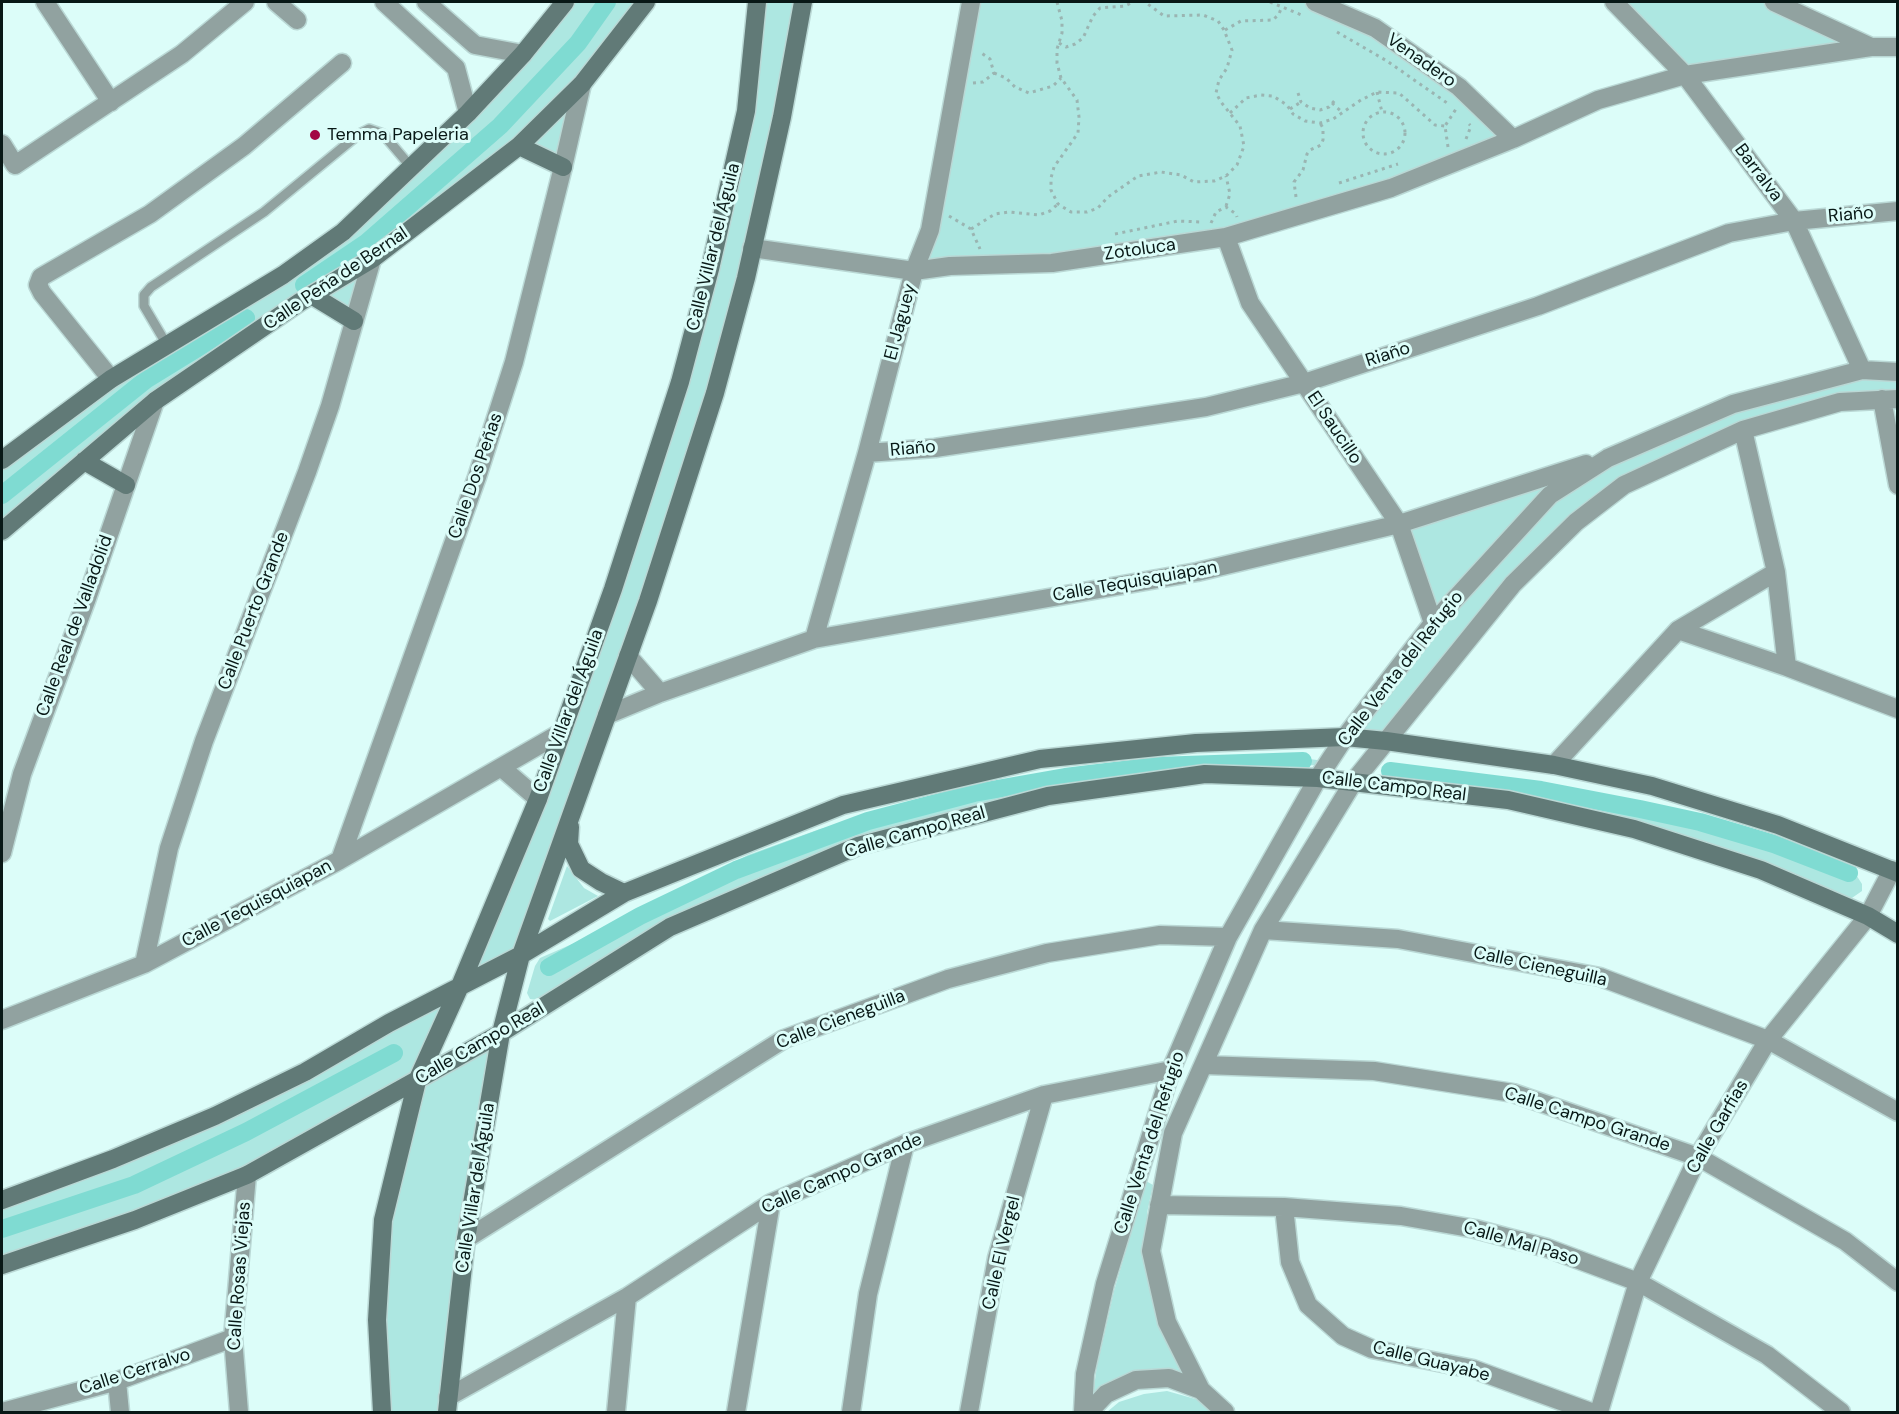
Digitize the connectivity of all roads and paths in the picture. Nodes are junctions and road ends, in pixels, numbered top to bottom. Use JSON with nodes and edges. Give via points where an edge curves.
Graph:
{"nodes":[{"id":1,"x":246,"y":2,"type":"edge"},
{"id":2,"x":276,"y":2,"type":"edge"},
{"id":3,"x":384,"y":2,"type":"edge"},
{"id":4,"x":426,"y":2,"type":"edge"},
{"id":5,"x":565,"y":2,"type":"edge"},
{"id":6,"x":646,"y":2,"type":"edge"},
{"id":7,"x":757,"y":2,"type":"edge"},
{"id":8,"x":803,"y":2,"type":"edge"},
{"id":9,"x":971,"y":2,"type":"edge"},
{"id":10,"x":1057,"y":2,"type":"edge"},
{"id":11,"x":1133,"y":2,"type":"edge"},
{"id":12,"x":1145,"y":2,"type":"edge"},
{"id":13,"x":1270,"y":2,"type":"edge"},
{"id":14,"x":1614,"y":2,"type":"edge"},
{"id":15,"x":1776,"y":2,"type":"edge"},
{"id":16,"x":48,"y":3,"type":"edge"},
{"id":17,"x":1282,"y":6,"type":"junction"},
{"id":18,"x":1313,"y":10,"type":"edge"},
{"id":19,"x":297,"y":20,"type":"dead end"},
{"id":20,"x":1330,"y":29,"type":"dead end"},
{"id":21,"x":1224,"y":30,"type":"junction"},
{"id":22,"x":1059,"y":43,"type":"junction"},
{"id":23,"x":1871,"y":47,"type":"junction"},
{"id":24,"x":1898,"y":47,"type":"edge"},
{"id":25,"x":963,"y":48,"type":"junction"},
{"id":26,"x":523,"y":54,"type":"junction"},
{"id":27,"x":342,"y":63,"type":"dead end"},
{"id":28,"x":994,"y":73,"type":"junction"},
{"id":29,"x":1684,"y":75,"type":"junction"},
{"id":30,"x":1061,"y":78,"type":"junction"},
{"id":31,"x":957,"y":81,"type":"junction"},
{"id":32,"x":582,"y":84,"type":"junction"},
{"id":33,"x":1377,"y":92,"type":"junction"},
{"id":34,"x":1298,"y":93,"type":"dead end"},
{"id":35,"x":111,"y":102,"type":"junction"},
{"id":36,"x":1301,"y":102,"type":"junction"},
{"id":37,"x":1289,"y":109,"type":"junction"},
{"id":38,"x":1456,"y":109,"type":"junction"},
{"id":39,"x":1343,"y":112,"type":"junction"},
{"id":40,"x":1382,"y":112,"type":"junction"},
{"id":41,"x":468,"y":113,"type":"junction"},
{"id":42,"x":1230,"y":113,"type":"junction"},
{"id":43,"x":1320,"y":123,"type":"junction"},
{"id":44,"x":1445,"y":126,"type":"junction"},
{"id":45,"x":1513,"y":139,"type":"junction"},
{"id":46,"x":2,"y":144,"type":"edge"},
{"id":47,"x":519,"y":146,"type":"junction"},
{"id":48,"x":1448,"y":147,"type":"junction"},
{"id":49,"x":1442,"y":150,"type":"dead end"},
{"id":50,"x":1404,"y":162,"type":"dead end"},
{"id":51,"x":411,"y":167,"type":"junction"},
{"id":52,"x":563,"y":167,"type":"junction"},
{"id":53,"x":1226,"y":176,"type":"junction"},
{"id":54,"x":1330,"y":186,"type":"dead end"},
{"id":55,"x":1287,"y":201,"type":"dead end"},
{"id":56,"x":1058,"y":204,"type":"junction"},
{"id":57,"x":1226,"y":207,"type":"dead end"},
{"id":58,"x":1246,"y":211,"type":"dead end"},
{"id":59,"x":1898,"y":211,"type":"edge"},
{"id":60,"x":1236,"y":214,"type":"dead end"},
{"id":61,"x":942,"y":215,"type":"junction"},
{"id":62,"x":1794,"y":220,"type":"junction"},
{"id":63,"x":1211,"y":222,"type":"dead end"},
{"id":64,"x":949,"y":224,"type":"dead end"},
{"id":65,"x":971,"y":229,"type":"junction"},
{"id":66,"x":1110,"y":235,"type":"dead end"},
{"id":67,"x":1226,"y":237,"type":"junction"},
{"id":68,"x":752,"y":248,"type":"junction"},
{"id":69,"x":974,"y":251,"type":"dead end"},
{"id":70,"x":372,"y":259,"type":"junction"},
{"id":71,"x":914,"y":271,"type":"junction"},
{"id":72,"x":283,"y":274,"type":"junction"},
{"id":73,"x":307,"y":299,"type":"junction"},
{"id":74,"x":354,"y":321,"type":"junction"},
{"id":75,"x":167,"y":345,"type":"junction"},
{"id":76,"x":1862,"y":370,"type":"junction"},
{"id":77,"x":1898,"y":372,"type":"edge"},
{"id":78,"x":111,"y":380,"type":"junction"},
{"id":79,"x":1304,"y":383,"type":"junction"},
{"id":80,"x":1890,"y":399,"type":"edge"},
{"id":81,"x":155,"y":401,"type":"junction"},
{"id":82,"x":1743,"y":430,"type":"junction"},
{"id":83,"x":867,"y":453,"type":"junction"},
{"id":84,"x":1608,"y":458,"type":"junction"},
{"id":85,"x":2,"y":460,"type":"edge"},
{"id":86,"x":84,"y":461,"type":"junction"},
{"id":87,"x":126,"y":484,"type":"junction"},
{"id":88,"x":1898,"y":484,"type":"edge"},
{"id":89,"x":1624,"y":485,"type":"junction"},
{"id":90,"x":1399,"y":524,"type":"junction"},
{"id":91,"x":2,"y":531,"type":"edge"},
{"id":92,"x":1776,"y":572,"type":"junction"},
{"id":93,"x":1433,"y":623,"type":"junction"},
{"id":94,"x":1678,"y":630,"type":"junction"},
{"id":95,"x":814,"y":639,"type":"junction"},
{"id":96,"x":628,"y":656,"type":"junction"},
{"id":97,"x":1787,"y":667,"type":"junction"},
{"id":98,"x":660,"y":693,"type":"junction"},
{"id":99,"x":1898,"y":709,"type":"edge"},
{"id":100,"x":607,"y":714,"type":"junction"},
{"id":101,"x":562,"y":732,"type":"junction"},
{"id":102,"x":1345,"y":737,"type":"junction"},
{"id":103,"x":1386,"y":741,"type":"junction"},
{"id":104,"x":1554,"y":765,"type":"junction"},
{"id":105,"x":502,"y":768,"type":"junction"},
{"id":106,"x":1318,"y":778,"type":"junction"},
{"id":107,"x":1354,"y":781,"type":"junction"},
{"id":108,"x":538,"y":799,"type":"junction"},
{"id":109,"x":572,"y":813,"type":"junction"},
{"id":110,"x":2,"y":853,"type":"edge"},
{"id":111,"x":340,"y":860,"type":"junction"},
{"id":112,"x":1895,"y":872,"type":"edge"},
{"id":113,"x":624,"y":893,"type":"junction"},
{"id":114,"x":1868,"y":916,"type":"junction"},
{"id":115,"x":1263,"y":930,"type":"junction"},
{"id":116,"x":1898,"y":934,"type":"edge"},
{"id":117,"x":1228,"y":937,"type":"junction"},
{"id":118,"x":521,"y":955,"type":"junction"},
{"id":119,"x":144,"y":964,"type":"junction"},
{"id":120,"x":460,"y":986,"type":"junction"},
{"id":121,"x":2,"y":1020,"type":"edge"},
{"id":122,"x":501,"y":1033,"type":"junction"},
{"id":123,"x":1768,"y":1040,"type":"junction"},
{"id":124,"x":1204,"y":1065,"type":"junction"},
{"id":125,"x":1171,"y":1070,"type":"junction"},
{"id":126,"x":417,"y":1081,"type":"junction"},
{"id":127,"x":1044,"y":1095,"type":"junction"},
{"id":128,"x":1898,"y":1112,"type":"edge"},
{"id":129,"x":905,"y":1144,"type":"junction"},
{"id":130,"x":1698,"y":1157,"type":"junction"},
{"id":131,"x":247,"y":1175,"type":"junction"},
{"id":132,"x":2,"y":1200,"type":"edge"},
{"id":133,"x":771,"y":1203,"type":"junction"},
{"id":134,"x":1159,"y":1205,"type":"junction"},
{"id":135,"x":1284,"y":1207,"type":"junction"},
{"id":136,"x":466,"y":1239,"type":"junction"},
{"id":137,"x":2,"y":1266,"type":"edge"},
{"id":138,"x":1638,"y":1282,"type":"junction"},
{"id":139,"x":1898,"y":1282,"type":"edge"},
{"id":140,"x":627,"y":1297,"type":"junction"},
{"id":141,"x":233,"y":1338,"type":"junction"},
{"id":142,"x":117,"y":1381,"type":"junction"},
{"id":143,"x":1201,"y":1390,"type":"junction"},
{"id":144,"x":447,"y":1405,"type":"edge"},
{"id":145,"x":2,"y":1412,"type":"edge"},
{"id":146,"x":120,"y":1413,"type":"edge"},
{"id":147,"x":239,"y":1413,"type":"edge"},
{"id":148,"x":382,"y":1413,"type":"edge"},
{"id":149,"x":616,"y":1413,"type":"edge"},
{"id":150,"x":736,"y":1413,"type":"edge"},
{"id":151,"x":851,"y":1413,"type":"edge"},
{"id":152,"x":969,"y":1413,"type":"edge"},
{"id":153,"x":1083,"y":1413,"type":"edge"},
{"id":154,"x":1089,"y":1413,"type":"edge"},
{"id":155,"x":1225,"y":1413,"type":"edge"},
{"id":156,"x":1591,"y":1413,"type":"edge"},
{"id":157,"x":1599,"y":1413,"type":"edge"},
{"id":158,"x":1841,"y":1413,"type":"edge"}],
"edges":[{"from":1,"to":35,"type":"street","via":[[182,54]]},
{"from":2,"to":19,"type":"street"},
{"from":3,"to":41,"type":"street","via":[[456,68]]},
{"from":4,"to":26,"type":"street","via":[[475,45]]},
{"from":5,"to":26,"type":"street","name":"Calle Peña de Bernal"},
{"from":6,"to":32,"type":"street","name":"Calle Peña de Bernal"},
{"from":7,"to":101,"type":"street","name":"Calle Villar del Águila","via":[[746,111],[680,382]]},
{"from":8,"to":68,"type":"street","name":"Calle Villar del Águila"},
{"from":9,"to":25,"type":"street","name":"El Jaguey"},
{"from":10,"to":22,"type":"path","via":[[1062,21]]},
{"from":11,"to":22,"type":"path","via":[[1100,8],[1083,38],[1066,47]]},
{"from":12,"to":21,"type":"path","via":[[1164,16],[1203,15],[1218,21]]},
{"from":13,"to":17,"type":"path"},
{"from":14,"to":29,"type":"street","name":"Barralva"},
{"from":15,"to":23,"type":"street"},
{"from":16,"to":35,"type":"street"},
{"from":17,"to":18,"type":"path"},
{"from":17,"to":21,"type":"path","via":[[1273,20],[1240,21]]},
{"from":18,"to":45,"type":"street","name":"Venadero","via":[[1375,28],[1459,87]]},
{"from":20,"to":38,"type":"path","via":[[1387,61]]},
{"from":21,"to":42,"type":"path","via":[[1232,50],[1216,93]]},
{"from":22,"to":30,"type":"path","via":[[1057,63]]},
{"from":23,"to":24,"type":"street","name":"Zotoluca"},
{"from":23,"to":29,"type":"street","name":"Zotoluca"},
{"from":25,"to":28,"type":"path","via":[[990,59]]},
{"from":25,"to":31,"type":"street","name":"El Jaguey"},
{"from":26,"to":41,"type":"street","name":"Calle Peña de Bernal"},
{"from":27,"to":78,"type":"street","via":[[244,146],[150,214],[41,277],[38,285],[42,293]]},
{"from":28,"to":30,"type":"path","via":[[1029,93],[1053,86]]},
{"from":28,"to":31,"type":"path","via":[[983,82]]},
{"from":29,"to":45,"type":"street","name":"Zotoluca","via":[[1598,100]]},
{"from":29,"to":62,"type":"street","name":"Barralva"},
{"from":30,"to":56,"type":"path","via":[[1077,99],[1079,117],[1078,133],[1054,167],[1051,178],[1051,190]]},
{"from":31,"to":61,"type":"street","name":"El Jaguey"},
{"from":32,"to":47,"type":"street","name":"Calle Peña de Bernal"},
{"from":32,"to":52,"type":"street","name":"Calle Dos Peñas"},
{"from":33,"to":39,"type":"path"},
{"from":33,"to":40,"type":"path"},
{"from":33,"to":44,"type":"path","via":[[1399,93],[1435,125]]},
{"from":34,"to":36,"type":"path"},
{"from":35,"to":46,"type":"street","via":[[15,165]]},
{"from":36,"to":37,"type":"path"},
{"from":36,"to":39,"type":"path","via":[[1320,110],[1333,102]]},
{"from":37,"to":42,"type":"path","via":[[1274,96],[1261,95],[1246,98]]},
{"from":37,"to":43,"type":"path","via":[[1305,121]]},
{"from":38,"to":44,"type":"path"},
{"from":38,"to":48,"type":"path","via":[[1471,126],[1467,138]]},
{"from":39,"to":43,"type":"path"},
{"from":40,"to":40,"type":"path","via":[[1366,121],[1363,133],[1366,144],[1375,152],[1388,154],[1399,148],[1405,128],[1399,117]]},
{"from":41,"to":51,"type":"street","name":"Calle Peña de Bernal"},
{"from":42,"to":53,"type":"path","via":[[1240,126],[1244,146],[1237,165]]},
{"from":43,"to":55,"type":"path","via":[[1321,145],[1310,150],[1294,182],[1297,199]]},
{"from":44,"to":48,"type":"path"},
{"from":45,"to":67,"type":"street","name":"Zotoluca","via":[[1391,188]]},
{"from":47,"to":52,"type":"street"},
{"from":47,"to":70,"type":"street","name":"Calle Peña de Bernal"},
{"from":48,"to":49,"type":"path"},
{"from":50,"to":54,"type":"path"},
{"from":51,"to":72,"type":"street","name":"Calle Peña de Bernal","via":[[343,232]]},
{"from":51,"to":75,"type":"lane","via":[[383,134],[369,129],[359,134],[264,212],[151,287],[144,295],[144,306]]},
{"from":52,"to":111,"type":"street","name":"Calle Dos Peñas","via":[[514,362]]},
{"from":53,"to":56,"type":"path","via":[[1194,182],[1161,172],[1138,177],[1098,208],[1086,212],[1071,212]]},
{"from":53,"to":57,"type":"path","via":[[1230,194]]},
{"from":56,"to":65,"type":"path","via":[[1039,215],[995,214]]},
{"from":58,"to":60,"type":"path"},
{"from":59,"to":62,"type":"street","name":"Riaño"},
{"from":61,"to":64,"type":"path"},
{"from":61,"to":65,"type":"path"},
{"from":61,"to":71,"type":"street","name":"El Jaguey","via":[[930,230]]},
{"from":62,"to":76,"type":"street","name":"Barralva"},
{"from":62,"to":79,"type":"street","name":"Riaño","via":[[1729,233],[1538,306]]},
{"from":63,"to":66,"type":"path","via":[[1178,221]]},
{"from":65,"to":69,"type":"path","via":[[980,251]]},
{"from":67,"to":71,"type":"street","name":"Zotoluca","via":[[1052,262]]},
{"from":67,"to":79,"type":"street","name":"El Saucillo","via":[[1250,303]]},
{"from":68,"to":71,"type":"street","name":"Zotoluca"},
{"from":68,"to":96,"type":"street","name":"Calle Villar del Águila","via":[[715,393]]},
{"from":70,"to":73,"type":"street","name":"Calle Peña de Bernal"},
{"from":70,"to":74,"type":"street","name":"Calle Puerto Grande"},
{"from":71,"to":83,"type":"street","name":"El Jaguey"},
{"from":72,"to":73,"type":"street"},
{"from":72,"to":75,"type":"street","name":"Calle Peña de Bernal"},
{"from":73,"to":74,"type":"street"},
{"from":73,"to":81,"type":"street","name":"Calle Peña de Bernal"},
{"from":74,"to":119,"type":"street","name":"Calle Puerto Grande","via":[[308,472],[204,741],[169,848]]},
{"from":75,"to":78,"type":"street","name":"Calle Peña de Bernal"},
{"from":76,"to":77,"type":"street","name":"Calle Venta del Refugio"},
{"from":76,"to":84,"type":"street","name":"Calle Venta del Refugio","via":[[1733,404]]},
{"from":78,"to":85,"type":"street","name":"Calle Peña de Bernal"},
{"from":79,"to":83,"type":"street","name":"Riaño","via":[[1206,407],[935,448]]},
{"from":79,"to":90,"type":"street","name":"El Saucillo"},
{"from":80,"to":82,"type":"street","name":"Calle Venta del Refugio","via":[[1840,402]]},
{"from":80,"to":88,"type":"street"},
{"from":81,"to":86,"type":"street","name":"Calle Peña de Bernal"},
{"from":81,"to":87,"type":"street","name":"Calle Real de Valladolid"},
{"from":82,"to":89,"type":"street","name":"Calle Venta del Refugio"},
{"from":82,"to":92,"type":"street"},
{"from":83,"to":95,"type":"street","name":"El Jaguey"},
{"from":84,"to":89,"type":"street"},
{"from":84,"to":90,"type":"street","name":"Calle Tequisquiapan"},
{"from":84,"to":93,"type":"street","name":"Calle Venta del Refugio","via":[[1550,495]]},
{"from":86,"to":87,"type":"street"},
{"from":86,"to":91,"type":"street","name":"Calle Peña de Bernal"},
{"from":87,"to":110,"type":"street","name":"Calle Real de Valladolid","via":[[22,774]]},
{"from":89,"to":103,"type":"street","name":"Calle Venta del Refugio","via":[[1576,522],[1513,584]]},
{"from":90,"to":93,"type":"street","name":"El Saucillo"},
{"from":90,"to":95,"type":"street","name":"Calle Tequisquiapan","via":[[1197,572]]},
{"from":92,"to":94,"type":"street"},
{"from":92,"to":97,"type":"street"},
{"from":93,"to":102,"type":"street","name":"Calle Venta del Refugio"},
{"from":94,"to":97,"type":"street"},
{"from":94,"to":104,"type":"street"},
{"from":95,"to":98,"type":"street","name":"Calle Tequisquiapan"},
{"from":96,"to":98,"type":"street"},
{"from":96,"to":100,"type":"street","name":"Calle Villar del Águila"},
{"from":97,"to":99,"type":"street"},
{"from":98,"to":100,"type":"street","name":"Calle Tequisquiapan"},
{"from":100,"to":109,"type":"street","name":"Calle Villar del Águila"},
{"from":101,"to":105,"type":"street","name":"Calle Tequisquiapan"},
{"from":101,"to":108,"type":"street","name":"Calle Villar del Águila"},
{"from":102,"to":103,"type":"street"},
{"from":102,"to":106,"type":"street","name":"Calle Venta del Refugio"},
{"from":102,"to":113,"type":"street","via":[[1196,743],[1040,759],[843,805]]},
{"from":103,"to":104,"type":"street"},
{"from":103,"to":107,"type":"street","name":"Calle Venta del Refugio"},
{"from":104,"to":112,"type":"street","via":[[1652,786],[1778,825]]},
{"from":105,"to":108,"type":"street"},
{"from":105,"to":111,"type":"street","name":"Calle Tequisquiapan"},
{"from":106,"to":107,"type":"street","name":"Calle Campo Real"},
{"from":106,"to":117,"type":"street","name":"Calle Venta del Refugio"},
{"from":106,"to":122,"type":"street","name":"Calle Campo Real","via":[[1205,774],[1048,796],[858,846],[670,927]]},
{"from":107,"to":114,"type":"street","name":"Calle Campo Real","via":[[1508,800],[1634,829],[1761,870]]},
{"from":107,"to":115,"type":"street","name":"Calle Venta del Refugio"},
{"from":108,"to":120,"type":"street","name":"Calle Villar del Águila"},
{"from":109,"to":113,"type":"street","via":[[569,843],[581,869]]},
{"from":109,"to":118,"type":"street","name":"Calle Villar del Águila"},
{"from":111,"to":119,"type":"street","name":"Calle Tequisquiapan"},
{"from":112,"to":114,"type":"street","name":"Calle Garfias"},
{"from":113,"to":118,"type":"street"},
{"from":114,"to":116,"type":"street","name":"Calle Campo Real"},
{"from":114,"to":123,"type":"street","name":"Calle Garfias"},
{"from":115,"to":123,"type":"street","name":"Calle Cieneguilla","via":[[1398,939],[1600,977]]},
{"from":115,"to":124,"type":"street","name":"Calle Venta del Refugio"},
{"from":117,"to":125,"type":"street","name":"Calle Venta del Refugio"},
{"from":117,"to":136,"type":"street","name":"Calle Cieneguilla","via":[[1160,934],[1047,953],[948,979],[784,1039]]},
{"from":118,"to":120,"type":"street"},
{"from":118,"to":122,"type":"street","name":"Calle Villar del Águila"},
{"from":119,"to":121,"type":"street","name":"Calle Tequisquiapan"},
{"from":120,"to":126,"type":"street","name":"Calle Villar del Águila"},
{"from":120,"to":132,"type":"street","via":[[305,1072],[215,1116]]},
{"from":122,"to":126,"type":"street","name":"Calle Campo Real"},
{"from":122,"to":136,"type":"street","name":"Calle Villar del Águila"},
{"from":123,"to":128,"type":"street","name":"Calle Cieneguilla"},
{"from":123,"to":130,"type":"street","name":"Calle Garfias"},
{"from":124,"to":130,"type":"street","name":"Calle Campo Grande","via":[[1374,1071],[1512,1093]]},
{"from":124,"to":134,"type":"street","name":"Calle Venta del Refugio","via":[[1173,1133]]},
{"from":125,"to":127,"type":"street","name":"Calle Campo Grande"},
{"from":125,"to":153,"type":"street","name":"Calle Venta del Refugio","via":[[1105,1284],[1085,1374]]},
{"from":126,"to":131,"type":"street","name":"Calle Campo Real"},
{"from":126,"to":148,"type":"street","name":"Calle Villar del Águila","via":[[383,1220],[378,1320]]},
{"from":127,"to":129,"type":"street","name":"Calle Campo Grande"},
{"from":127,"to":152,"type":"street","name":"Calle El Vergel","via":[[997,1257]]},
{"from":129,"to":133,"type":"street","name":"Calle Campo Grande"},
{"from":129,"to":151,"type":"street","via":[[868,1294]]},
{"from":130,"to":138,"type":"street","name":"Calle Garfias"},
{"from":130,"to":139,"type":"street","name":"Calle Campo Grande","via":[[1845,1242]]},
{"from":131,"to":137,"type":"street","name":"Calle Campo Real","via":[[135,1220]]},
{"from":131,"to":141,"type":"street","name":"Calle Rosas Viejas"},
{"from":133,"to":140,"type":"street","name":"Calle Campo Grande"},
{"from":133,"to":150,"type":"street"},
{"from":134,"to":135,"type":"street","name":"Calle Mal Paso"},
{"from":134,"to":143,"type":"street","name":"Calle Venta del Refugio","via":[[1151,1251],[1160,1292],[1167,1322]]},
{"from":135,"to":138,"type":"street","name":"Calle Mal Paso","via":[[1401,1216],[1475,1229],[1547,1248]]},
{"from":135,"to":156,"type":"street","name":"Calle Guayabe","via":[[1290,1262],[1308,1305],[1343,1336],[1372,1349],[1473,1370]]},
{"from":136,"to":144,"type":"street","name":"Calle Villar del Águila"},
{"from":138,"to":157,"type":"street","name":"Calle Garfias"},
{"from":138,"to":158,"type":"street","name":"Calle Mal Paso","via":[[1767,1355]]},
{"from":140,"to":144,"type":"street","name":"Calle Campo Grande"},
{"from":140,"to":149,"type":"street"},
{"from":141,"to":142,"type":"street","name":"Calle Cerralvo"},
{"from":141,"to":147,"type":"street","name":"Calle Rosas Viejas"},
{"from":142,"to":145,"type":"street","name":"Calle Cerralvo"},
{"from":142,"to":146,"type":"street"},
{"from":143,"to":154,"type":"street","via":[[1169,1378],[1136,1380],[1106,1394]]},
{"from":143,"to":155,"type":"street"}]}
